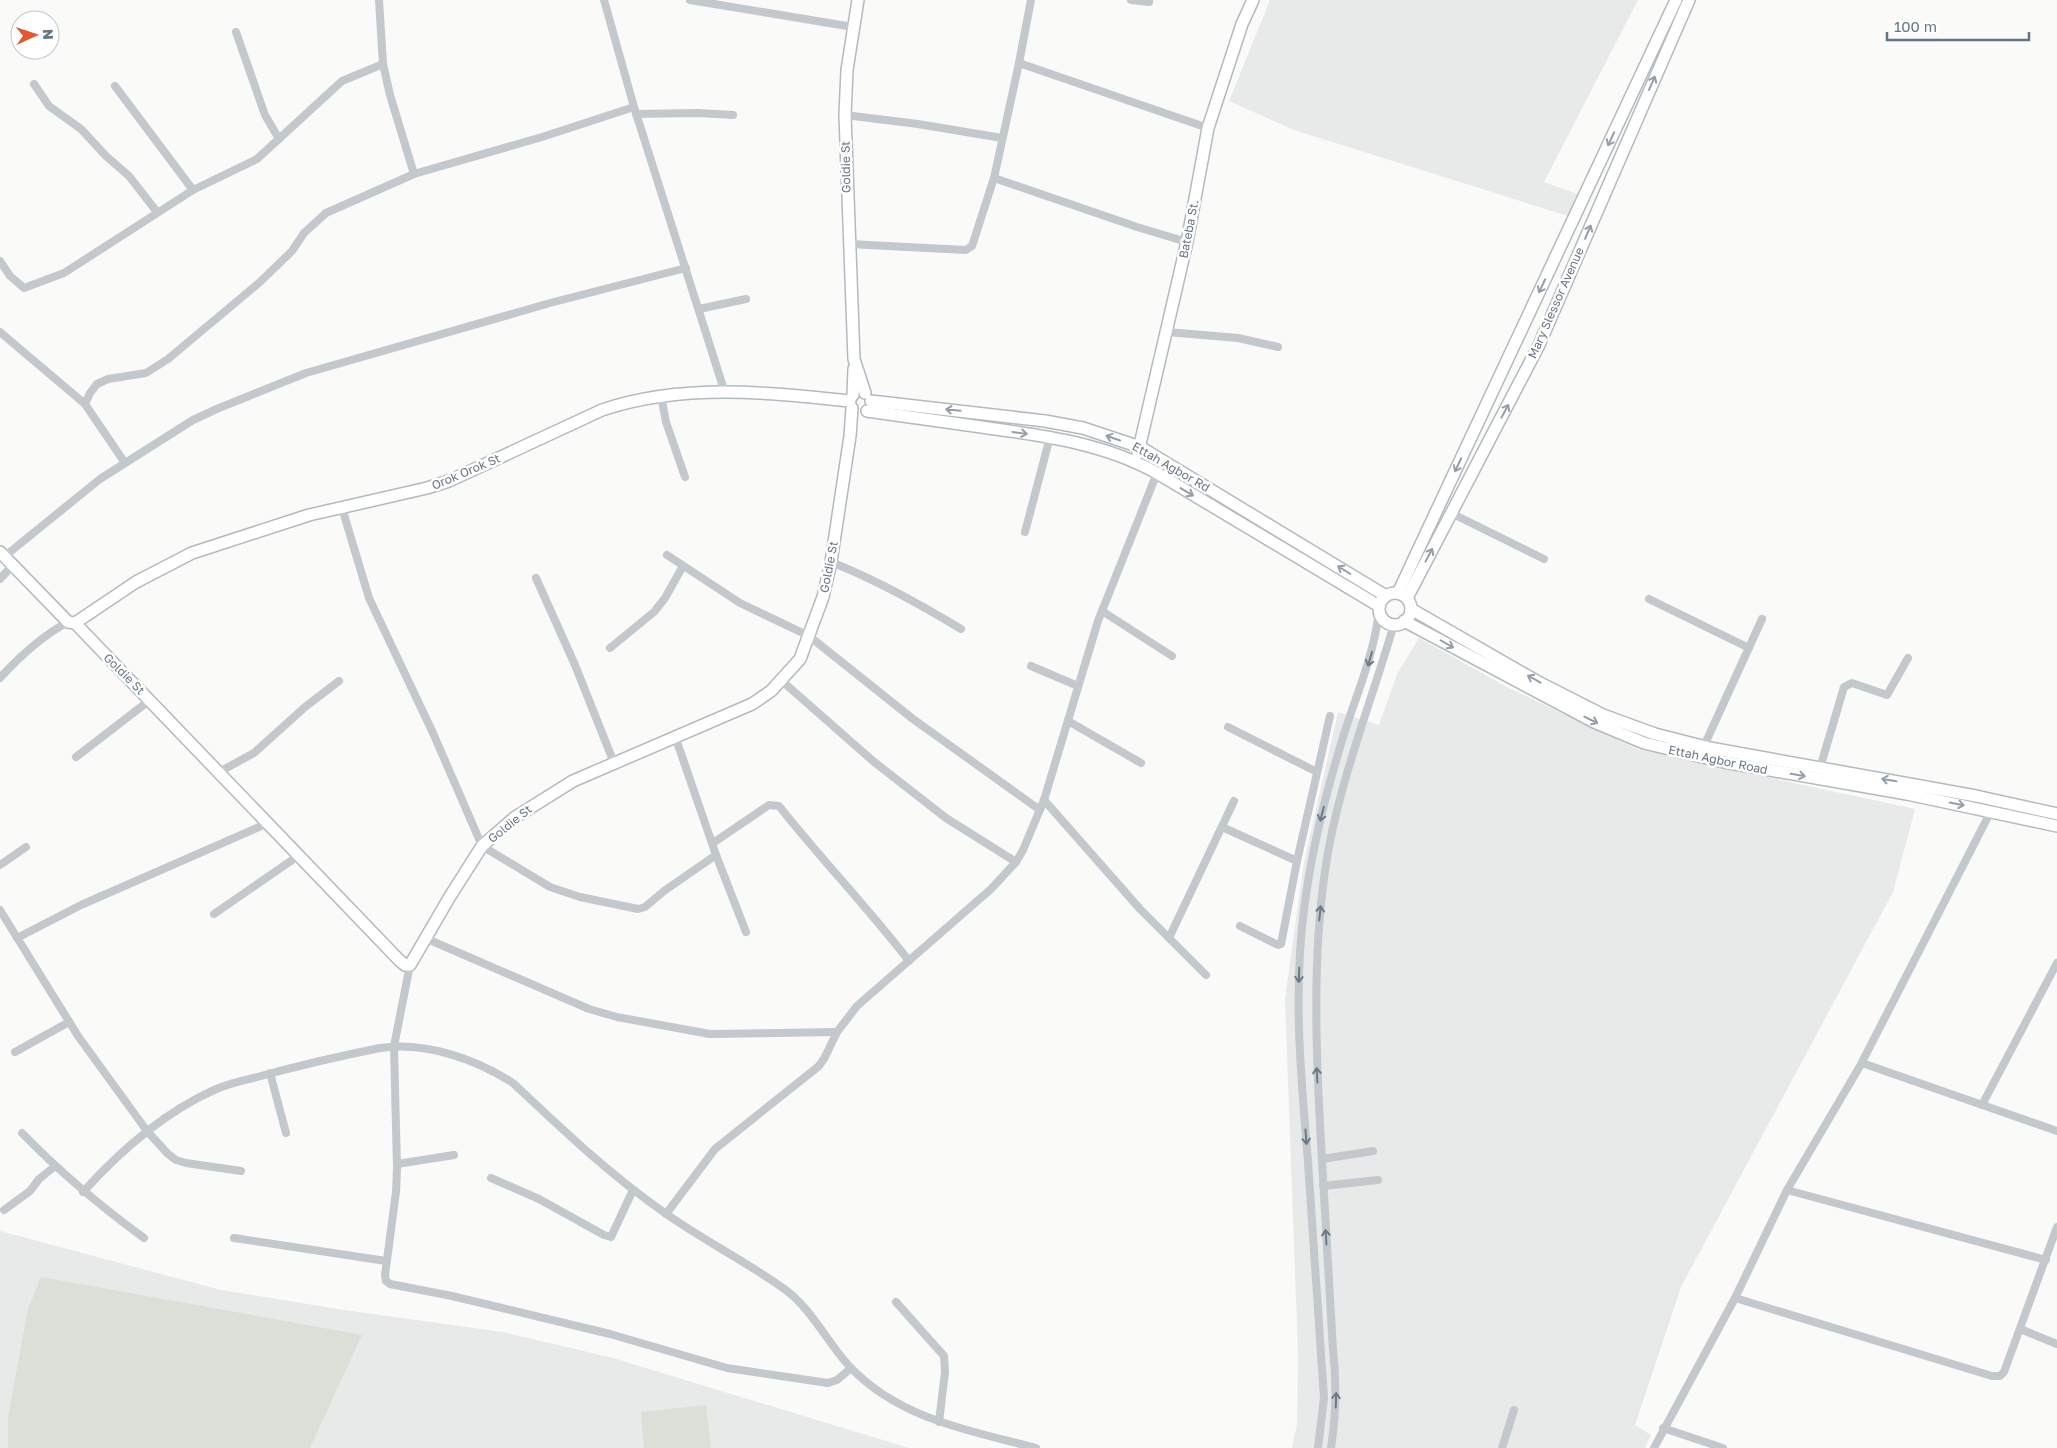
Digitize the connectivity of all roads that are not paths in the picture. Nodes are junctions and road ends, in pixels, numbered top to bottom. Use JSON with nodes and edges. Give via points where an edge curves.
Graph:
{"nodes":[{"id":1,"x":379,"y":0,"type":"edge"},
{"id":2,"x":604,"y":0,"type":"edge"},
{"id":3,"x":690,"y":0,"type":"edge"},
{"id":4,"x":858,"y":0,"type":"edge"},
{"id":5,"x":1031,"y":0,"type":"edge"},
{"id":6,"x":1131,"y":0,"type":"edge"},
{"id":7,"x":1253,"y":0,"type":"edge"},
{"id":8,"x":1676,"y":0,"type":"edge"},
{"id":9,"x":1689,"y":0,"type":"edge"},
{"id":10,"x":1149,"y":2,"type":"dead end"},
{"id":11,"x":853,"y":27,"type":"junction"},
{"id":12,"x":236,"y":32,"type":"dead end"},
{"id":13,"x":1019,"y":63,"type":"junction"},
{"id":14,"x":383,"y":64,"type":"junction"},
{"id":15,"x":34,"y":84,"type":"dead end"},
{"id":16,"x":115,"y":86,"type":"dead end"},
{"id":17,"x":635,"y":111,"type":"junction"},
{"id":18,"x":733,"y":115,"type":"dead end"},
{"id":19,"x":845,"y":115,"type":"junction"},
{"id":20,"x":1208,"y":128,"type":"junction"},
{"id":21,"x":1002,"y":138,"type":"junction"},
{"id":22,"x":279,"y":139,"type":"junction"},
{"id":23,"x":414,"y":174,"type":"junction"},
{"id":24,"x":994,"y":178,"type":"junction"},
{"id":25,"x":193,"y":190,"type":"junction"},
{"id":26,"x":157,"y":212,"type":"junction"},
{"id":27,"x":1187,"y":242,"type":"junction"},
{"id":28,"x":849,"y":244,"type":"junction"},
{"id":29,"x":0,"y":261,"type":"edge"},
{"id":30,"x":686,"y":268,"type":"junction"},
{"id":31,"x":746,"y":299,"type":"dead end"},
{"id":32,"x":699,"y":309,"type":"junction"},
{"id":33,"x":0,"y":332,"type":"edge"},
{"id":34,"x":1167,"y":332,"type":"junction"},
{"id":35,"x":1278,"y":347,"type":"dead end"},
{"id":36,"x":854,"y":359,"type":"junction"},
{"id":37,"x":725,"y":392,"type":"junction"},
{"id":38,"x":661,"y":396,"type":"junction"},
{"id":39,"x":852,"y":401,"type":"junction"},
{"id":40,"x":85,"y":404,"type":"junction"},
{"id":41,"x":866,"y":404,"type":"junction"},
{"id":42,"x":850,"y":436,"type":"junction"},
{"id":43,"x":1050,"y":437,"type":"junction"},
{"id":44,"x":1140,"y":447,"type":"junction"},
{"id":45,"x":1136,"y":461,"type":"junction"},
{"id":46,"x":125,"y":463,"type":"junction"},
{"id":47,"x":1157,"y":473,"type":"junction"},
{"id":48,"x":686,"y":477,"type":"dead end"},
{"id":49,"x":342,"y":508,"type":"junction"},
{"id":50,"x":1451,"y":513,"type":"junction"},
{"id":51,"x":1025,"y":532,"type":"dead end"},
{"id":52,"x":667,"y":555,"type":"dead end"},
{"id":53,"x":6,"y":558,"type":"edge"},
{"id":54,"x":1544,"y":559,"type":"dead end"},
{"id":55,"x":831,"y":562,"type":"junction"},
{"id":56,"x":683,"y":566,"type":"junction"},
{"id":57,"x":536,"y":578,"type":"dead end"},
{"id":58,"x":0,"y":579,"type":"edge"},
{"id":59,"x":1386,"y":596,"type":"junction"},
{"id":60,"x":1649,"y":599,"type":"dead end"},
{"id":61,"x":1405,"y":600,"type":"junction"},
{"id":62,"x":1379,"y":609,"type":"junction"},
{"id":63,"x":1102,"y":611,"type":"junction"},
{"id":64,"x":1762,"y":619,"type":"dead end"},
{"id":65,"x":71,"y":622,"type":"junction"},
{"id":66,"x":1399,"y":623,"type":"junction"},
{"id":67,"x":961,"y":629,"type":"dead end"},
{"id":68,"x":809,"y":636,"type":"junction"},
{"id":69,"x":610,"y":648,"type":"dead end"},
{"id":70,"x":1749,"y":648,"type":"junction"},
{"id":71,"x":1172,"y":656,"type":"dead end"},
{"id":72,"x":1908,"y":658,"type":"dead end"},
{"id":73,"x":1031,"y":666,"type":"dead end"},
{"id":74,"x":0,"y":678,"type":"edge"},
{"id":75,"x":339,"y":681,"type":"dead end"},
{"id":76,"x":782,"y":681,"type":"junction"},
{"id":77,"x":1078,"y":686,"type":"junction"},
{"id":78,"x":150,"y":700,"type":"junction"},
{"id":79,"x":1330,"y":716,"type":"dead end"},
{"id":80,"x":1068,"y":721,"type":"junction"},
{"id":81,"x":1228,"y":727,"type":"dead end"},
{"id":82,"x":676,"y":739,"type":"junction"},
{"id":83,"x":1704,"y":746,"type":"junction"},
{"id":84,"x":76,"y":757,"type":"dead end"},
{"id":85,"x":614,"y":763,"type":"junction"},
{"id":86,"x":1141,"y":763,"type":"dead end"},
{"id":87,"x":1820,"y":768,"type":"junction"},
{"id":88,"x":219,"y":772,"type":"junction"},
{"id":89,"x":1318,"y":772,"type":"junction"},
{"id":90,"x":1044,"y":800,"type":"junction"},
{"id":91,"x":1234,"y":801,"type":"dead end"},
{"id":92,"x":1040,"y":810,"type":"junction"},
{"id":93,"x":1991,"y":811,"type":"junction"},
{"id":94,"x":2057,"y":814,"type":"edge"},
{"id":95,"x":268,"y":823,"type":"junction"},
{"id":96,"x":2057,"y":826,"type":"edge"},
{"id":97,"x":1222,"y":827,"type":"junction"},
{"id":98,"x":713,"y":843,"type":"junction"},
{"id":99,"x":26,"y":846,"type":"dead end"},
{"id":100,"x":482,"y":846,"type":"junction"},
{"id":101,"x":716,"y":855,"type":"junction"},
{"id":102,"x":298,"y":856,"type":"junction"},
{"id":103,"x":1297,"y":861,"type":"junction"},
{"id":104,"x":1016,"y":862,"type":"junction"},
{"id":105,"x":0,"y":865,"type":"edge"},
{"id":106,"x":0,"y":910,"type":"edge"},
{"id":107,"x":214,"y":914,"type":"dead end"},
{"id":108,"x":1240,"y":926,"type":"dead end"},
{"id":109,"x":746,"y":932,"type":"dead end"},
{"id":110,"x":17,"y":938,"type":"junction"},
{"id":111,"x":425,"y":938,"type":"junction"},
{"id":112,"x":1169,"y":938,"type":"junction"},
{"id":113,"x":909,"y":961,"type":"junction"},
{"id":114,"x":2057,"y":963,"type":"edge"},
{"id":115,"x":410,"y":965,"type":"junction"},
{"id":116,"x":1206,"y":975,"type":"dead end"},
{"id":117,"x":70,"y":1022,"type":"junction"},
{"id":118,"x":837,"y":1032,"type":"junction"},
{"id":119,"x":394,"y":1046,"type":"junction"},
{"id":120,"x":15,"y":1052,"type":"dead end"},
{"id":121,"x":1862,"y":1063,"type":"junction"},
{"id":122,"x":270,"y":1073,"type":"junction"},
{"id":123,"x":1982,"y":1105,"type":"junction"},
{"id":124,"x":147,"y":1131,"type":"junction"},
{"id":125,"x":2057,"y":1131,"type":"edge"},
{"id":126,"x":22,"y":1133,"type":"dead end"},
{"id":127,"x":286,"y":1133,"type":"dead end"},
{"id":128,"x":1372,"y":1151,"type":"dead end"},
{"id":129,"x":454,"y":1155,"type":"dead end"},
{"id":130,"x":1322,"y":1159,"type":"junction"},
{"id":131,"x":397,"y":1164,"type":"junction"},
{"id":132,"x":54,"y":1167,"type":"junction"},
{"id":133,"x":240,"y":1171,"type":"dead end"},
{"id":134,"x":491,"y":1178,"type":"dead end"},
{"id":135,"x":1378,"y":1180,"type":"dead end"},
{"id":136,"x":1323,"y":1186,"type":"junction"},
{"id":137,"x":634,"y":1190,"type":"junction"},
{"id":138,"x":1787,"y":1190,"type":"junction"},
{"id":139,"x":83,"y":1192,"type":"junction"},
{"id":140,"x":4,"y":1210,"type":"dead end"},
{"id":141,"x":666,"y":1214,"type":"junction"},
{"id":142,"x":2057,"y":1227,"type":"edge"},
{"id":143,"x":144,"y":1238,"type":"dead end"},
{"id":144,"x":234,"y":1238,"type":"dead end"},
{"id":145,"x":2046,"y":1260,"type":"junction"},
{"id":146,"x":386,"y":1261,"type":"junction"},
{"id":147,"x":1735,"y":1298,"type":"junction"},
{"id":148,"x":896,"y":1302,"type":"dead end"},
{"id":149,"x":2020,"y":1329,"type":"junction"},
{"id":150,"x":2057,"y":1344,"type":"edge"},
{"id":151,"x":851,"y":1368,"type":"junction"},
{"id":152,"x":1514,"y":1410,"type":"dead end"},
{"id":153,"x":939,"y":1422,"type":"junction"},
{"id":154,"x":1663,"y":1428,"type":"junction"},
{"id":155,"x":1036,"y":1448,"type":"edge"},
{"id":156,"x":1318,"y":1448,"type":"edge"},
{"id":157,"x":1331,"y":1448,"type":"edge"},
{"id":158,"x":1502,"y":1448,"type":"edge"},
{"id":159,"x":1654,"y":1448,"type":"edge"},
{"id":160,"x":1723,"y":1448,"type":"edge"}],
"edges":[{"from":1,"to":14,"type":"street"},
{"from":2,"to":17,"type":"street"},
{"from":3,"to":11,"type":"street"},
{"from":4,"to":11,"type":"main road","name":"Goldie St"},
{"from":5,"to":13,"type":"street"},
{"from":6,"to":10,"type":"street"},
{"from":7,"to":20,"type":"main road","name":"Bateba St."},
{"from":8,"to":61,"type":"main road","name":"Mary Slessor Avenue","one_way":true},
{"from":50,"to":9,"type":"main road","name":"Mary Slessor Avenue","one_way":true,"via":[[1540,345]]},
{"from":11,"to":19,"type":"main road","name":"Goldie St"},
{"from":12,"to":22,"type":"street","via":[[265,115]]},
{"from":13,"to":20,"type":"street"},
{"from":13,"to":21,"type":"street"},
{"from":14,"to":22,"type":"street","via":[[342,81]]},
{"from":14,"to":23,"type":"street"},
{"from":15,"to":26,"type":"street","via":[[49,106],[81,130],[128,176]]},
{"from":16,"to":25,"type":"street"},
{"from":17,"to":18,"type":"street"},
{"from":17,"to":23,"type":"street"},
{"from":17,"to":30,"type":"street"},
{"from":19,"to":21,"type":"street"},
{"from":19,"to":28,"type":"main road","name":"Goldie St"},
{"from":20,"to":27,"type":"main road","name":"Bateba St."},
{"from":21,"to":24,"type":"street"},
{"from":22,"to":25,"type":"street","via":[[257,159]]},
{"from":23,"to":40,"type":"street","via":[[326,213],[260,282],[168,359],[146,373],[97,384]]},
{"from":24,"to":27,"type":"street"},
{"from":24,"to":28,"type":"street","via":[[969,249]]},
{"from":25,"to":26,"type":"street"},
{"from":26,"to":29,"type":"street","via":[[64,272],[28,288],[20,287]]},
{"from":27,"to":34,"type":"main road","name":"Bateba St."},
{"from":28,"to":36,"type":"main road","name":"Goldie St"},
{"from":30,"to":32,"type":"street"},
{"from":30,"to":46,"type":"street","via":[[306,373],[193,420]]},
{"from":31,"to":32,"type":"street"},
{"from":32,"to":37,"type":"street"},
{"from":33,"to":40,"type":"street"},
{"from":34,"to":35,"type":"street","via":[[1238,338]]},
{"from":34,"to":44,"type":"main road","name":"Bateba St."},
{"from":36,"to":39,"type":"main road","name":"Goldie St"},
{"from":36,"to":41,"type":"main road","name":"Goldie St"},
{"from":37,"to":38,"type":"main road","name":"Orok Orok St"},
{"from":37,"to":39,"type":"main road","name":"Orok Orok St"},
{"from":38,"to":48,"type":"street","via":[[666,422]]},
{"from":38,"to":49,"type":"main road","name":"Orok Orok St","via":[[602,410],[449,481]]},
{"from":39,"to":41,"type":"main road","via":[[856,412]]},
{"from":39,"to":41,"type":"main road","via":[[860,392]]},
{"from":39,"to":42,"type":"main road","name":"Goldie St"},
{"from":40,"to":46,"type":"street"},
{"from":41,"to":42,"type":"main road"},
{"from":41,"to":43,"type":"main road","name":"Ettah Agbor Rd","one_way":true},
{"from":44,"to":41,"type":"main road","name":"Ettah Agbor Rd","one_way":true,"via":[[1083,428],[1045,421]]},
{"from":42,"to":55,"type":"main road","name":"Goldie St"},
{"from":43,"to":45,"type":"main road","name":"Ettah Agbor Rd"},
{"from":43,"to":51,"type":"street"},
{"from":44,"to":45,"type":"main road","name":"Bateba St."},
{"from":59,"to":44,"type":"main road","name":"Ettah Agbor Rd","one_way":true},
{"from":45,"to":47,"type":"main road","name":"Ettah Agbor Rd"},
{"from":46,"to":53,"type":"street","via":[[100,479]]},
{"from":47,"to":62,"type":"main road","name":"Ettah Agbor Rd","one_way":true},
{"from":47,"to":63,"type":"street"},
{"from":49,"to":65,"type":"main road","name":"Orok Orok St","via":[[192,553],[136,582]]},
{"from":49,"to":100,"type":"street","via":[[369,598]]},
{"from":50,"to":54,"type":"street"},
{"from":61,"to":50,"type":"main road","name":"Mary Slessor Avenue","one_way":true},
{"from":52,"to":56,"type":"street"},
{"from":53,"to":58,"type":"street"},
{"from":53,"to":65,"type":"main road","name":"Goldie St"},
{"from":55,"to":67,"type":"street","via":[[910,598]]},
{"from":55,"to":68,"type":"main road","name":"Goldie St"},
{"from":56,"to":68,"type":"street","via":[[740,602]]},
{"from":56,"to":69,"type":"street","via":[[654,612]]},
{"from":57,"to":85,"type":"street"},
{"from":59,"to":61,"type":"main road"},
{"from":59,"to":62,"type":"main road"},
{"from":60,"to":70,"type":"street"},
{"from":61,"to":66,"type":"main road"},
{"from":83,"to":61,"type":"main road","name":"Ettah Agbor Road","one_way":true,"via":[[1647,732],[1603,715],[1540,682]]},
{"from":62,"to":66,"type":"main road","name":"Ettah Agbor Rd","via":[[1384,620]]},
{"from":62,"to":156,"type":"street","one_way":true,"via":[[1376,637],[1344,734],[1316,837],[1304,912],[1300,965],[1299,1052],[1324,1398]]},
{"from":63,"to":71,"type":"street"},
{"from":63,"to":77,"type":"street"},
{"from":64,"to":70,"type":"street"},
{"from":65,"to":74,"type":"street","via":[[50,631]]},
{"from":65,"to":78,"type":"main road","name":"Goldie St"},
{"from":66,"to":93,"type":"main road","name":"Ettah Agbor Road","one_way":true,"via":[[1594,722],[1644,743],[1724,762]]},
{"from":130,"to":66,"type":"street","one_way":true,"via":[[1316,1001],[1318,924],[1324,879],[1347,771]]},
{"from":68,"to":76,"type":"main road","name":"Goldie St","via":[[800,659]]},
{"from":68,"to":92,"type":"street","via":[[913,720]]},
{"from":70,"to":83,"type":"street"},
{"from":72,"to":87,"type":"street","via":[[1887,695],[1852,683],[1846,684]]},
{"from":73,"to":77,"type":"street"},
{"from":75,"to":88,"type":"street","via":[[254,753]]},
{"from":76,"to":82,"type":"main road","name":"Goldie St","via":[[752,704]]},
{"from":76,"to":104,"type":"street","via":[[873,761],[946,818]]},
{"from":77,"to":80,"type":"street"},
{"from":78,"to":84,"type":"street"},
{"from":78,"to":88,"type":"main road","name":"Goldie St"},
{"from":79,"to":89,"type":"street"},
{"from":80,"to":86,"type":"street"},
{"from":80,"to":90,"type":"street"},
{"from":81,"to":89,"type":"street"},
{"from":82,"to":85,"type":"main road","name":"Goldie St"},
{"from":82,"to":98,"type":"street"},
{"from":83,"to":87,"type":"main road","name":"Ettah Agbor Road"},
{"from":85,"to":100,"type":"main road","name":"Goldie St","via":[[544,797]]},
{"from":94,"to":87,"type":"main road","name":"Ettah Agbor Road","one_way":true},
{"from":88,"to":95,"type":"main road","name":"Goldie St"},
{"from":89,"to":103,"type":"street"},
{"from":90,"to":92,"type":"street"},
{"from":90,"to":112,"type":"street"},
{"from":91,"to":97,"type":"street"},
{"from":92,"to":104,"type":"street"},
{"from":93,"to":96,"type":"main road","name":"Ettah Agbor Road"},
{"from":93,"to":121,"type":"street"},
{"from":95,"to":102,"type":"main road","name":"Goldie St"},
{"from":95,"to":110,"type":"street","via":[[81,905]]},
{"from":97,"to":103,"type":"street"},
{"from":97,"to":112,"type":"street"},
{"from":98,"to":101,"type":"street"},
{"from":98,"to":113,"type":"street","via":[[769,805],[779,806]]},
{"from":99,"to":105,"type":"street"},
{"from":100,"to":101,"type":"street","via":[[550,887],[638,909]]},
{"from":100,"to":111,"type":"main road","name":"Goldie St"},
{"from":101,"to":109,"type":"street"},
{"from":102,"to":107,"type":"street"},
{"from":102,"to":115,"type":"main road","name":"Goldie St","via":[[399,960]]},
{"from":103,"to":108,"type":"street","via":[[1280,945]]},
{"from":104,"to":113,"type":"street","via":[[991,889]]},
{"from":106,"to":110,"type":"street"},
{"from":110,"to":117,"type":"street"},
{"from":111,"to":115,"type":"main road","name":"Goldie St"},
{"from":111,"to":118,"type":"street","via":[[589,1009],[617,1017],[710,1034]]},
{"from":112,"to":116,"type":"street"},
{"from":113,"to":118,"type":"street","via":[[857,1006]]},
{"from":114,"to":123,"type":"street"},
{"from":115,"to":119,"type":"street"},
{"from":117,"to":120,"type":"street"},
{"from":117,"to":124,"type":"street"},
{"from":118,"to":141,"type":"street","via":[[819,1066],[715,1150]]},
{"from":119,"to":122,"type":"street"},
{"from":119,"to":131,"type":"street"},
{"from":119,"to":137,"type":"street","via":[[442,1053],[495,1072],[513,1083],[611,1173]]},
{"from":121,"to":123,"type":"street"},
{"from":121,"to":138,"type":"street"},
{"from":122,"to":124,"type":"street","via":[[210,1092]]},
{"from":122,"to":127,"type":"street"},
{"from":123,"to":125,"type":"street"},
{"from":124,"to":133,"type":"street","via":[[176,1160]]},
{"from":124,"to":139,"type":"street","via":[[112,1160]]},
{"from":126,"to":132,"type":"street"},
{"from":128,"to":130,"type":"street"},
{"from":129,"to":131,"type":"street"},
{"from":130,"to":136,"type":"street"},
{"from":131,"to":146,"type":"street"},
{"from":132,"to":139,"type":"street"},
{"from":132,"to":140,"type":"street","via":[[30,1191]]},
{"from":134,"to":137,"type":"street","via":[[611,1237]]},
{"from":135,"to":136,"type":"street"},
{"from":157,"to":136,"type":"street","one_way":true,"via":[[1337,1382]]},
{"from":137,"to":141,"type":"street"},
{"from":138,"to":145,"type":"street"},
{"from":138,"to":147,"type":"street"},
{"from":139,"to":143,"type":"street"},
{"from":141,"to":151,"type":"street","via":[[794,1296]]},
{"from":142,"to":145,"type":"street"},
{"from":144,"to":146,"type":"street"},
{"from":145,"to":149,"type":"street"},
{"from":146,"to":151,"type":"street","via":[[384,1275],[390,1284],[610,1334],[727,1368],[828,1383]]},
{"from":147,"to":149,"type":"street","via":[[1992,1376],[2000,1376],[2004,1372]]},
{"from":147,"to":154,"type":"street"},
{"from":148,"to":153,"type":"street","via":[[944,1356]]},
{"from":149,"to":150,"type":"street"},
{"from":151,"to":153,"type":"street","via":[[900,1405]]},
{"from":152,"to":158,"type":"street"},
{"from":153,"to":155,"type":"street"},
{"from":154,"to":159,"type":"street"},
{"from":154,"to":160,"type":"street"}]}
